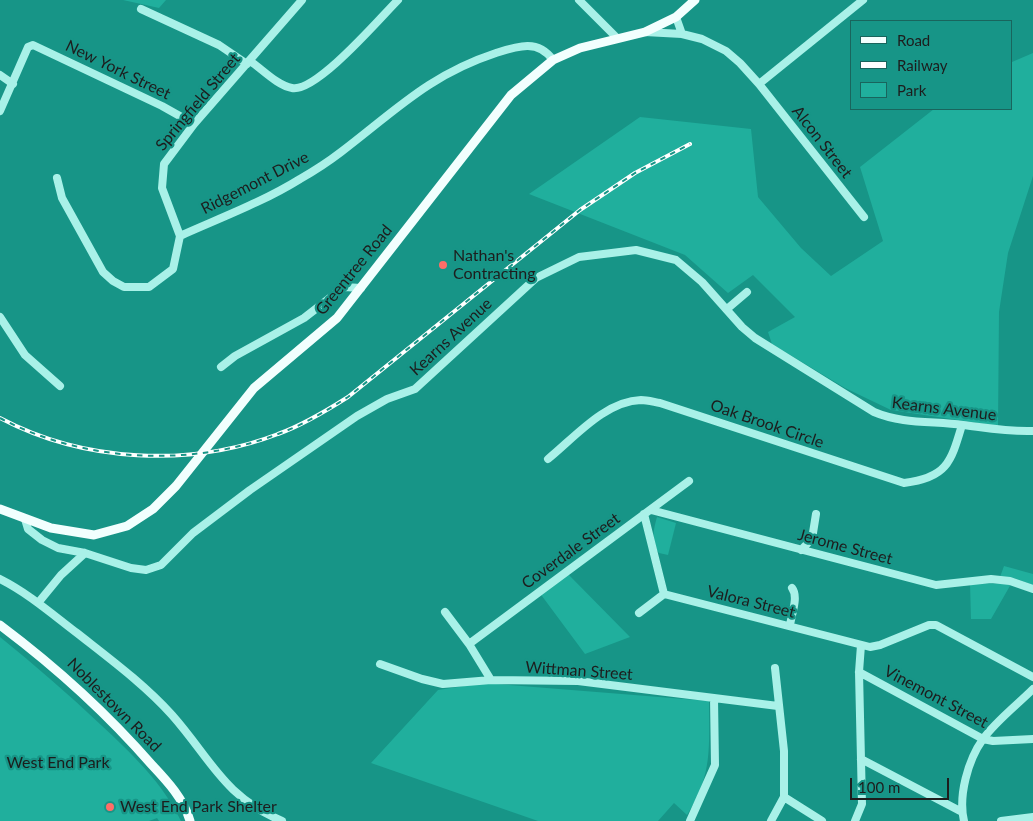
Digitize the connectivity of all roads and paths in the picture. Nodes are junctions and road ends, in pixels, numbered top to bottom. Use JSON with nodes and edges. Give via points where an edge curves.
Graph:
{"nodes":[{"id":1,"x":398,"y":0,"type":"edge"},
{"id":2,"x":579,"y":0,"type":"edge"},
{"id":3,"x":696,"y":0,"type":"edge"},
{"id":4,"x":863,"y":0,"type":"edge"},
{"id":5,"x":300,"y":1,"type":"edge"},
{"id":6,"x":141,"y":9,"type":"dead end"},
{"id":7,"x":676,"y":17,"type":"junction"},
{"id":8,"x":645,"y":32,"type":"junction"},
{"id":9,"x":682,"y":34,"type":"junction"},
{"id":10,"x":617,"y":38,"type":"junction"},
{"id":11,"x":553,"y":60,"type":"junction"},
{"id":12,"x":249,"y":62,"type":"junction"},
{"id":13,"x":0,"y":75,"type":"edge"},
{"id":14,"x":13,"y":84,"type":"junction"},
{"id":15,"x":759,"y":84,"type":"junction"},
{"id":16,"x":0,"y":111,"type":"edge"},
{"id":17,"x":194,"y":124,"type":"junction"},
{"id":18,"x":57,"y":178,"type":"dead end"},
{"id":19,"x":864,"y":217,"type":"dead end"},
{"id":20,"x":180,"y":236,"type":"junction"},
{"id":21,"x":361,"y":288,"type":"junction"},
{"id":22,"x":747,"y":292,"type":"dead end"},
{"id":23,"x":727,"y":309,"type":"junction"},
{"id":24,"x":0,"y":317,"type":"edge"},
{"id":25,"x":221,"y":367,"type":"dead end"},
{"id":26,"x":60,"y":386,"type":"dead end"},
{"id":27,"x":962,"y":425,"type":"junction"},
{"id":28,"x":1033,"y":431,"type":"edge"},
{"id":29,"x":548,"y":460,"type":"dead end"},
{"id":30,"x":689,"y":481,"type":"dead end"},
{"id":31,"x":0,"y":509,"type":"edge"},
{"id":32,"x":648,"y":512,"type":"junction"},
{"id":33,"x":816,"y":514,"type":"dead end"},
{"id":34,"x":25,"y":519,"type":"junction"},
{"id":35,"x":801,"y":550,"type":"junction"},
{"id":36,"x":85,"y":553,"type":"junction"},
{"id":37,"x":0,"y":579,"type":"edge"},
{"id":38,"x":792,"y":588,"type":"dead end"},
{"id":39,"x":1033,"y":588,"type":"edge"},
{"id":40,"x":664,"y":594,"type":"junction"},
{"id":41,"x":38,"y":603,"type":"junction"},
{"id":42,"x":445,"y":612,"type":"dead end"},
{"id":43,"x":639,"y":613,"type":"dead end"},
{"id":44,"x":0,"y":626,"type":"edge"},
{"id":45,"x":790,"y":626,"type":"junction"},
{"id":46,"x":469,"y":644,"type":"junction"},
{"id":47,"x":861,"y":645,"type":"junction"},
{"id":48,"x":380,"y":664,"type":"dead end"},
{"id":49,"x":775,"y":668,"type":"dead end"},
{"id":50,"x":859,"y":672,"type":"junction"},
{"id":51,"x":1033,"y":677,"type":"edge"},
{"id":52,"x":491,"y":680,"type":"junction"},
{"id":53,"x":1033,"y":690,"type":"edge"},
{"id":54,"x":714,"y":698,"type":"junction"},
{"id":55,"x":778,"y":706,"type":"junction"},
{"id":56,"x":983,"y":739,"type":"junction"},
{"id":57,"x":1033,"y":739,"type":"edge"},
{"id":58,"x":861,"y":759,"type":"junction"},
{"id":59,"x":784,"y":797,"type":"junction"},
{"id":60,"x":962,"y":812,"type":"junction"},
{"id":61,"x":1033,"y":817,"type":"edge"},
{"id":62,"x":190,"y":821,"type":"edge"},
{"id":63,"x":282,"y":821,"type":"edge"},
{"id":64,"x":690,"y":821,"type":"edge"},
{"id":65,"x":770,"y":821,"type":"edge"},
{"id":66,"x":822,"y":821,"type":"edge"},
{"id":67,"x":855,"y":821,"type":"edge"},
{"id":68,"x":964,"y":821,"type":"edge"},
{"id":69,"x":1001,"y":821,"type":"edge"}],
"edges":[{"from":1,"to":12,"type":"street","via":[[346,54],[302,88],[284,85]]},
{"from":2,"to":10,"type":"street"},
{"from":3,"to":7,"type":"main road","name":"Greentree Road"},
{"from":4,"to":15,"type":"street"},
{"from":5,"to":12,"type":"street","name":"Springfield Street"},
{"from":6,"to":12,"type":"street"},
{"from":7,"to":8,"type":"main road","name":"Greentree Road"},
{"from":7,"to":9,"type":"street"},
{"from":8,"to":9,"type":"street","name":"Alcon Street"},
{"from":8,"to":10,"type":"main road","name":"Greentree Road"},
{"from":9,"to":15,"type":"street","name":"Alcon Street","via":[[702,39],[726,52]]},
{"from":10,"to":11,"type":"main road","name":"Greentree Road","via":[[580,48]]},
{"from":11,"to":20,"type":"street","name":"Ridgemont Drive","via":[[547,51],[536,46],[512,48],[465,63],[420,89],[340,153],[299,180]]},
{"from":11,"to":21,"type":"main road","name":"Greentree Road","via":[[511,95]]},
{"from":12,"to":17,"type":"street","name":"Springfield Street"},
{"from":13,"to":14,"type":"street"},
{"from":14,"to":16,"type":"street"},
{"from":14,"to":17,"type":"street","name":"New York Street","via":[[28,47],[36,46]]},
{"from":15,"to":19,"type":"street","name":"Alcon Street"},
{"from":17,"to":20,"type":"street","name":"Springfield Street","via":[[164,164],[162,174],[164,195]]},
{"from":18,"to":20,"type":"street","via":[[62,198],[103,272],[124,287],[149,287],[168,274],[173,269]]},
{"from":21,"to":25,"type":"street","via":[[344,287],[304,318]]},
{"from":21,"to":34,"type":"main road","name":"Greentree Road","via":[[337,318],[254,388],[163,501],[140,518],[114,531],[94,535],[51,528]]},
{"from":22,"to":23,"type":"street"},
{"from":23,"to":27,"type":"street","name":"Kearns Avenue","via":[[755,338],[874,412],[904,420]]},
{"from":23,"to":36,"type":"street","name":"Kearns Avenue","via":[[676,260],[636,250],[579,257],[536,278],[415,389],[387,399],[357,416],[280,469],[193,533],[161,565],[146,570],[131,568]]},
{"from":24,"to":26,"type":"street","via":[[25,355]]},
{"from":27,"to":28,"type":"street","name":"Kearns Avenue","via":[[1008,432]]},
{"from":27,"to":29,"type":"street","name":"Oak Brook Circle","via":[[946,466],[932,477],[904,484],[660,403],[641,400],[619,404],[601,415]]},
{"from":30,"to":32,"type":"street","name":"Coverdale Street"},
{"from":31,"to":34,"type":"main road","name":"Greentree Road"},
{"from":32,"to":35,"type":"street","name":"Jerome Street"},
{"from":32,"to":40,"type":"street"},
{"from":32,"to":46,"type":"street","name":"Coverdale Street"},
{"from":33,"to":35,"type":"street","via":[[812,539]]},
{"from":34,"to":36,"type":"street","name":"Kearns Avenue","via":[[28,529],[42,540],[58,548]]},
{"from":35,"to":39,"type":"street","name":"Jerome Street","via":[[936,585],[990,579],[1010,580]]},
{"from":36,"to":41,"type":"street"},
{"from":37,"to":41,"type":"street"},
{"from":38,"to":45,"type":"street","via":[[795,600]]},
{"from":40,"to":43,"type":"street"},
{"from":40,"to":45,"type":"street","name":"Valora Street"},
{"from":41,"to":63,"type":"street","via":[[126,671],[172,715],[234,793],[262,813]]},
{"from":42,"to":46,"type":"street"},
{"from":44,"to":62,"type":"main road","name":"Noblestown Road","via":[[61,672],[103,711],[174,789]]},
{"from":45,"to":47,"type":"street","name":"Valora Street"},
{"from":46,"to":52,"type":"street"},
{"from":47,"to":50,"type":"street"},
{"from":47,"to":51,"type":"street","via":[[880,645],[929,625],[943,628]]},
{"from":48,"to":52,"type":"street","name":"Wittman Street","via":[[422,680],[444,684]]},
{"from":49,"to":55,"type":"street"},
{"from":50,"to":56,"type":"street","name":"Vinemont Street"},
{"from":50,"to":58,"type":"street"},
{"from":52,"to":54,"type":"street","name":"Wittman Street","via":[[578,681]]},
{"from":53,"to":56,"type":"street"},
{"from":54,"to":55,"type":"street","name":"Wittman Street"},
{"from":54,"to":64,"type":"street","via":[[715,764]]},
{"from":55,"to":59,"type":"street","via":[[784,751]]},
{"from":56,"to":57,"type":"street","name":"Vinemont Street"},
{"from":56,"to":60,"type":"street","via":[[965,785]]},
{"from":58,"to":60,"type":"street"},
{"from":58,"to":67,"type":"street","via":[[862,804]]},
{"from":59,"to":65,"type":"street"},
{"from":59,"to":66,"type":"street"},
{"from":60,"to":68,"type":"street"},
{"from":61,"to":69,"type":"street"}]}
